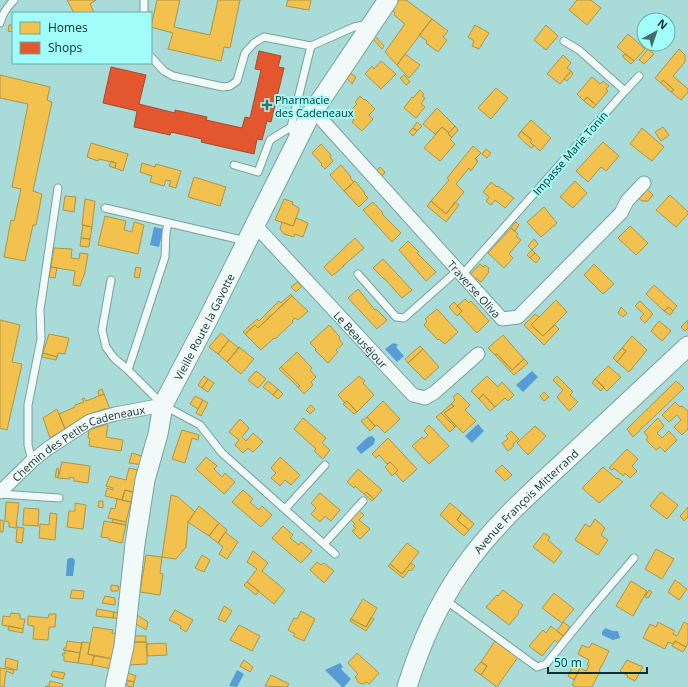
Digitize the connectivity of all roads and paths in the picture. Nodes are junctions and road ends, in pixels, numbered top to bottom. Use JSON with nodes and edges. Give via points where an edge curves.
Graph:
{"nodes":[{"id":1,"x":14,"y":0,"type":"edge"},
{"id":2,"x":144,"y":0,"type":"edge"},
{"id":3,"x":388,"y":0,"type":"edge"},
{"id":4,"x":144,"y":12,"type":"edge"},
{"id":5,"x":0,"y":23,"type":"edge"},
{"id":6,"x":371,"y":23,"type":"junction"},
{"id":7,"x":564,"y":41,"type":"dead end"},
{"id":8,"x":311,"y":46,"type":"junction"},
{"id":9,"x":152,"y":58,"type":"edge"},
{"id":10,"x":639,"y":76,"type":"dead end"},
{"id":11,"x":625,"y":91,"type":"junction"},
{"id":12,"x":313,"y":110,"type":"junction"},
{"id":13,"x":294,"y":134,"type":"junction"},
{"id":14,"x":234,"y":165,"type":"dead end"},
{"id":15,"x":644,"y":184,"type":"dead end"},
{"id":16,"x":58,"y":188,"type":"dead end"},
{"id":17,"x":105,"y":208,"type":"dead end"},
{"id":18,"x":168,"y":223,"type":"junction"},
{"id":19,"x":250,"y":233,"type":"junction"},
{"id":20,"x":460,"y":272,"type":"junction"},
{"id":21,"x":358,"y":274,"type":"dead end"},
{"id":22,"x":111,"y":280,"type":"dead end"},
{"id":23,"x":688,"y":346,"type":"edge"},
{"id":24,"x":478,"y":354,"type":"dead end"},
{"id":25,"x":128,"y":370,"type":"junction"},
{"id":26,"x":163,"y":405,"type":"junction"},
{"id":27,"x":32,"y":461,"type":"junction"},
{"id":28,"x":325,"y":465,"type":"dead end"},
{"id":29,"x":0,"y":493,"type":"edge"},
{"id":30,"x":59,"y":498,"type":"dead end"},
{"id":31,"x":363,"y":501,"type":"dead end"},
{"id":32,"x":285,"y":509,"type":"junction"},
{"id":33,"x":324,"y":544,"type":"junction"},
{"id":34,"x":335,"y":554,"type":"dead end"},
{"id":35,"x":634,"y":558,"type":"dead end"},
{"id":36,"x":444,"y":599,"type":"junction"},
{"id":37,"x":115,"y":687,"type":"edge"},
{"id":38,"x":407,"y":687,"type":"edge"}],
"edges":[{"from":1,"to":5,"type":"lane"},
{"from":2,"to":4,"type":"lane"},
{"from":3,"to":6,"type":"street","name":"Vieille Route la Gavotte"},
{"from":6,"to":8,"type":"lane","via":[[354,27]]},
{"from":6,"to":12,"type":"street","name":"Vieille Route la Gavotte"},
{"from":7,"to":11,"type":"lane","via":[[579,50]]},
{"from":8,"to":9,"type":"lane","via":[[264,37],[245,53],[237,81],[223,87],[173,76]]},
{"from":8,"to":13,"type":"lane"},
{"from":10,"to":11,"type":"lane","name":"Impasse Marie Tonin"},
{"from":11,"to":20,"type":"lane","name":"Impasse Marie Tonin"},
{"from":12,"to":13,"type":"street","name":"Vieille Route la Gavotte"},
{"from":12,"to":20,"type":"street","name":"Traverse Oliva"},
{"from":13,"to":14,"type":"lane","via":[[270,140],[258,172]]},
{"from":13,"to":19,"type":"street","name":"Vieille Route la Gavotte"},
{"from":15,"to":20,"type":"street","name":"Traverse Oliva","via":[[627,201],[621,213],[518,317],[502,319]]},
{"from":16,"to":27,"type":"lane","via":[[40,310],[41,339],[28,405],[28,445]]},
{"from":17,"to":18,"type":"lane"},
{"from":18,"to":19,"type":"lane"},
{"from":18,"to":25,"type":"lane","via":[[166,257]]},
{"from":19,"to":24,"type":"street","name":"Le Beauséjour","via":[[413,395],[425,398],[434,393]]},
{"from":19,"to":26,"type":"street","name":"Vieille Route la Gavotte"},
{"from":20,"to":21,"type":"lane","name":"Impasse Marie Tonin","via":[[404,318],[396,317]]},
{"from":22,"to":25,"type":"lane","via":[[102,330],[106,347]]},
{"from":23,"to":36,"type":"street","name":"Avenue François Mitterrand","via":[[513,509],[478,549]]},
{"from":25,"to":26,"type":"lane"},
{"from":26,"to":27,"type":"street","name":"Chemin des Petits Cadeneaux","via":[[90,421]]},
{"from":26,"to":32,"type":"lane","via":[[200,425],[222,453]]},
{"from":26,"to":37,"type":"street","name":"Vieille Route la Gavotte","via":[[145,480],[124,646]]},
{"from":27,"to":29,"type":"street","name":"Chemin des Petits Cadeneaux"},
{"from":28,"to":32,"type":"lane"},
{"from":29,"to":30,"type":"lane"},
{"from":31,"to":33,"type":"lane"},
{"from":32,"to":33,"type":"lane"},
{"from":33,"to":34,"type":"lane"},
{"from":35,"to":36,"type":"lane","via":[[546,664],[537,667]]},
{"from":36,"to":38,"type":"street","name":"Avenue François Mitterrand","via":[[425,635]]}]}
